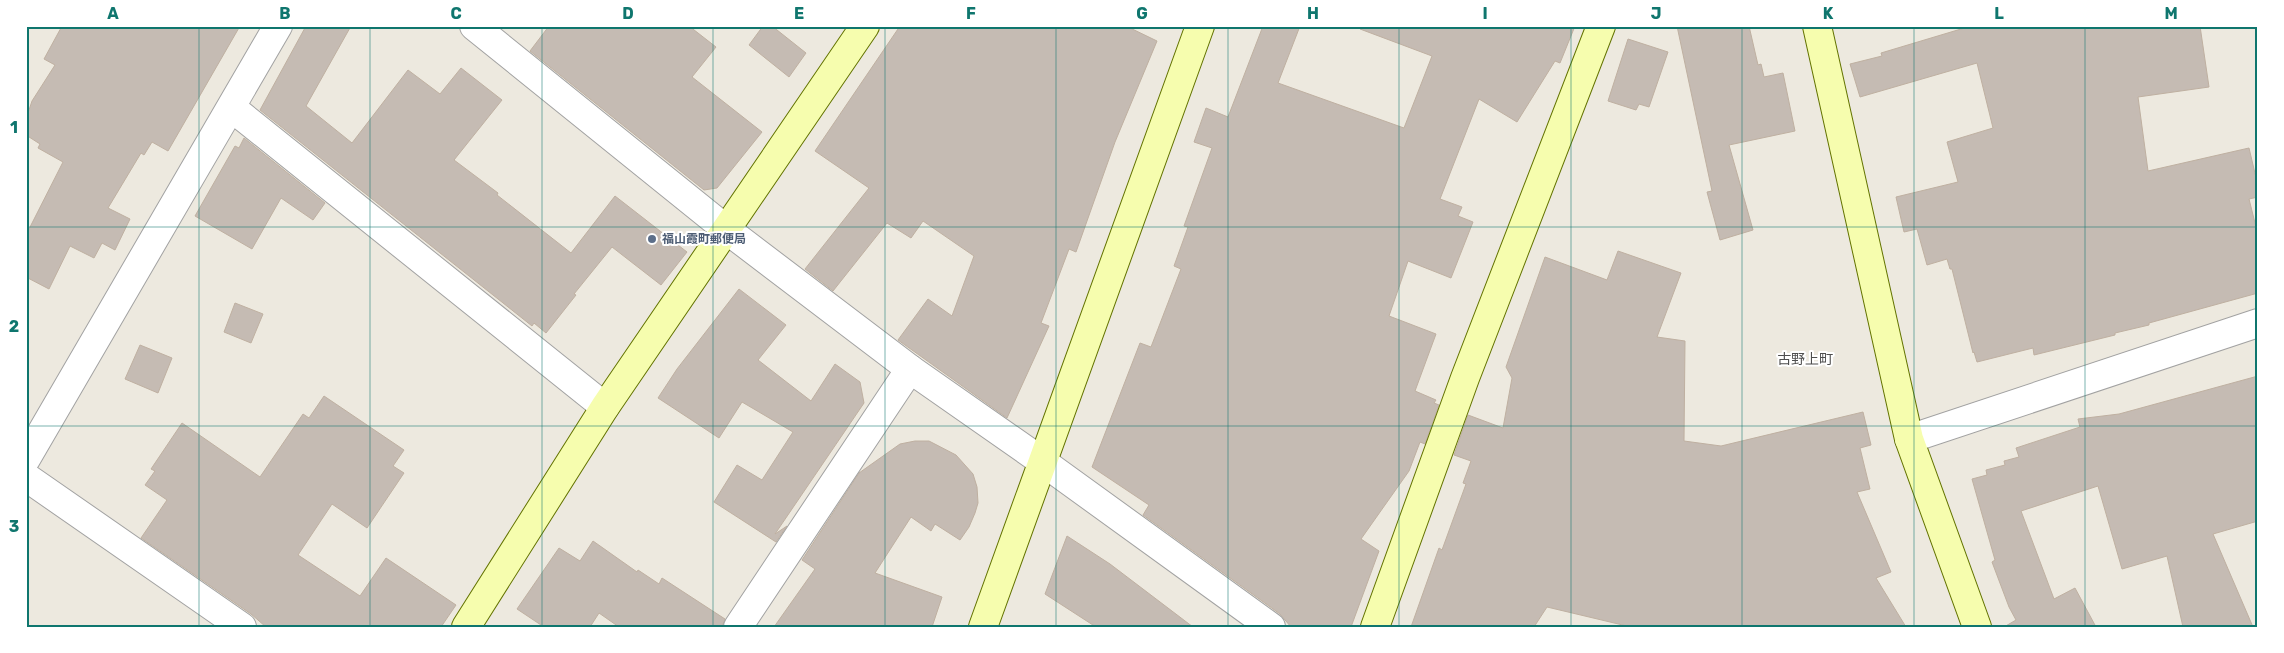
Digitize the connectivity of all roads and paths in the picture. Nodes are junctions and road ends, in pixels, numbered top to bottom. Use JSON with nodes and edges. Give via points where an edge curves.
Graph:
{"nodes":[{"id":1,"x":278,"y":26,"type":"edge"},
{"id":2,"x":474,"y":26,"type":"edge"},
{"id":3,"x":866,"y":26,"type":"edge"},
{"id":4,"x":1200,"y":26,"type":"edge"},
{"id":5,"x":1602,"y":26,"type":"edge"},
{"id":6,"x":1817,"y":26,"type":"edge"},
{"id":7,"x":232,"y":108,"type":"junction"},
{"id":8,"x":727,"y":230,"type":"junction"},
{"id":9,"x":2258,"y":323,"type":"edge"},
{"id":10,"x":910,"y":370,"type":"junction"},
{"id":11,"x":605,"y":407,"type":"junction"},
{"id":12,"x":1909,"y":439,"type":"junction"},
{"id":13,"x":26,"y":459,"type":"edge"},
{"id":14,"x":1043,"y":462,"type":"junction"},
{"id":15,"x":26,"y":477,"type":"edge"},
{"id":16,"x":242,"y":627,"type":"edge"},
{"id":17,"x":466,"y":627,"type":"edge"},
{"id":18,"x":738,"y":627,"type":"edge"},
{"id":19,"x":983,"y":627,"type":"edge"},
{"id":20,"x":1270,"y":627,"type":"edge"},
{"id":21,"x":1374,"y":627,"type":"edge"},
{"id":22,"x":1977,"y":627,"type":"edge"}],
"edges":[{"from":1,"to":7,"type":"street"},
{"from":2,"to":8,"type":"street"},
{"from":3,"to":8,"type":"street"},
{"from":4,"to":14,"type":"street"},
{"from":5,"to":21,"type":"street","via":[[1465,378]]},
{"from":6,"to":12,"type":"street"},
{"from":7,"to":11,"type":"street"},
{"from":7,"to":13,"type":"street"},
{"from":8,"to":10,"type":"street"},
{"from":8,"to":11,"type":"street"},
{"from":9,"to":12,"type":"street"},
{"from":10,"to":14,"type":"street"},
{"from":10,"to":18,"type":"street"},
{"from":11,"to":17,"type":"street"},
{"from":12,"to":22,"type":"street"},
{"from":14,"to":19,"type":"street"},
{"from":14,"to":20,"type":"street"},
{"from":15,"to":16,"type":"street"}]}
